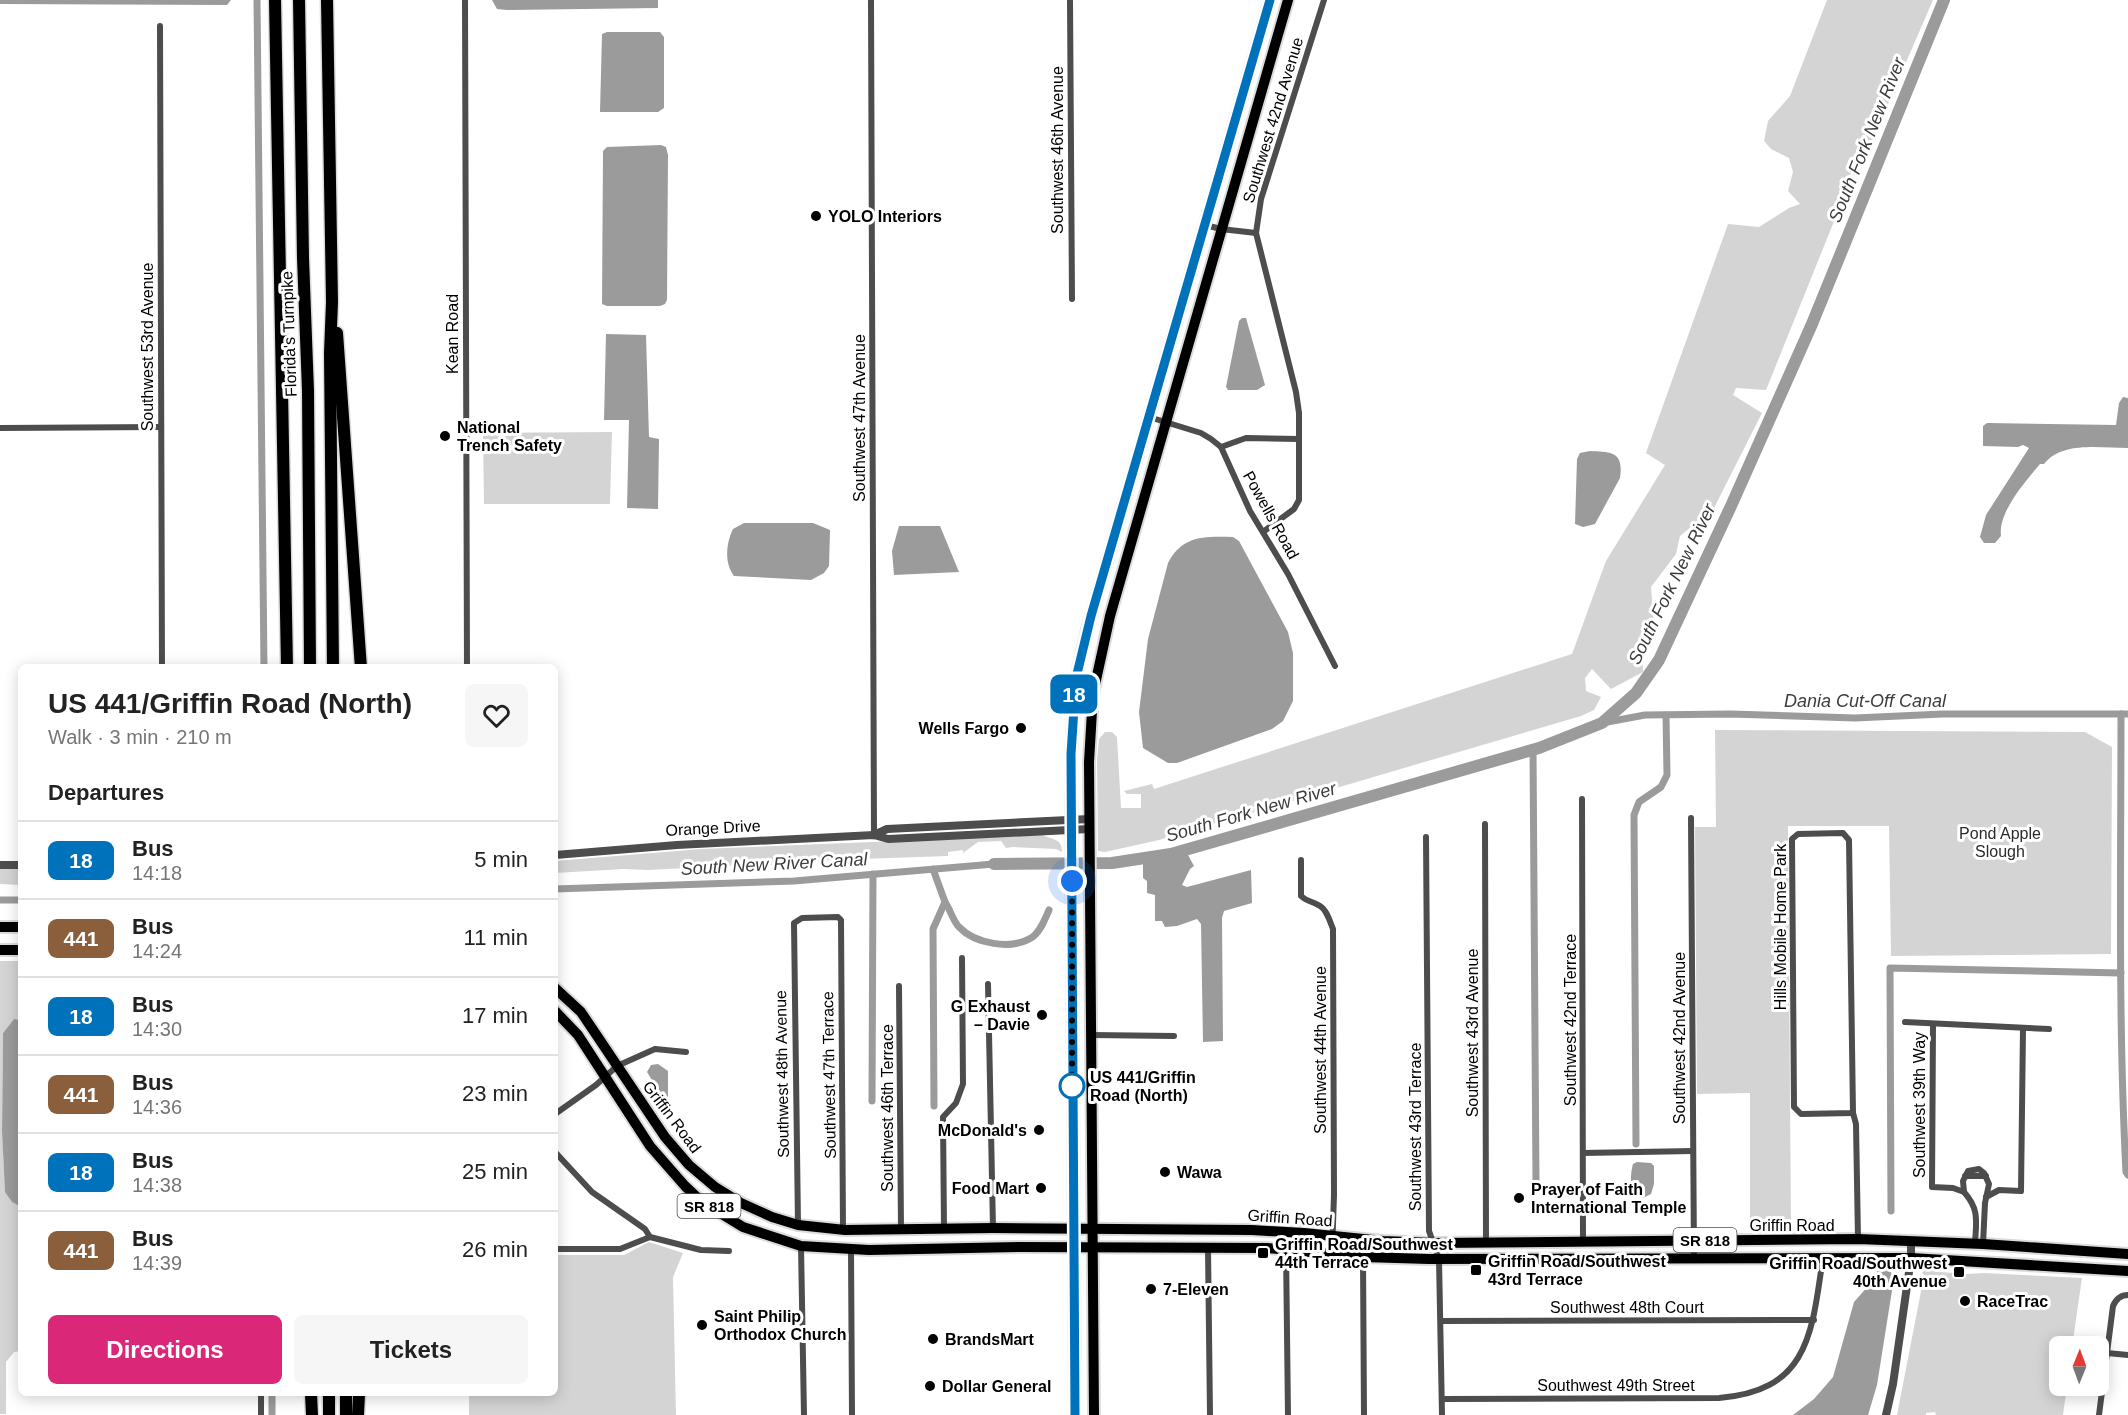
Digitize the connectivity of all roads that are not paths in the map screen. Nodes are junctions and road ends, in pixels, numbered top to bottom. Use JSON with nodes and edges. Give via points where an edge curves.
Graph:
{"nodes":[{"id":1,"x":275,"y":0,"type":"edge"},
{"id":2,"x":299,"y":0,"type":"edge"},
{"id":3,"x":327,"y":0,"type":"edge"},
{"id":4,"x":465,"y":0,"type":"edge"},
{"id":5,"x":871,"y":0,"type":"edge"},
{"id":6,"x":1070,"y":0,"type":"edge"},
{"id":7,"x":1270,"y":0,"type":"edge"},
{"id":8,"x":1288,"y":0,"type":"edge"},
{"id":9,"x":1324,"y":0,"type":"edge"},
{"id":10,"x":159,"y":26,"type":"dead end"},
{"id":11,"x":1261,"y":33,"type":"junction"},
{"id":12,"x":1270,"y":62,"type":"junction"},
{"id":13,"x":1205,"y":225,"type":"junction"},
{"id":14,"x":1221,"y":230,"type":"junction"},
{"id":15,"x":1256,"y":233,"type":"junction"},
{"id":16,"x":1072,"y":299,"type":"dead end"},
{"id":17,"x":332,"y":302,"type":"junction"},
{"id":18,"x":1149,"y":417,"type":"junction"},
{"id":19,"x":1165,"y":423,"type":"junction"},
{"id":20,"x":160,"y":427,"type":"junction"},
{"id":21,"x":0,"y":428,"type":"edge"},
{"id":22,"x":1299,"y":439,"type":"junction"},
{"id":23,"x":1221,"y":447,"type":"junction"},
{"id":24,"x":1263,"y":532,"type":"junction"},
{"id":25,"x":1095,"y":603,"type":"junction"},
{"id":26,"x":1104,"y":636,"type":"junction"},
{"id":27,"x":162,"y":664,"type":"edge"},
{"id":28,"x":287,"y":664,"type":"edge"},
{"id":29,"x":310,"y":664,"type":"edge"},
{"id":30,"x":333,"y":664,"type":"edge"},
{"id":31,"x":361,"y":664,"type":"edge"},
{"id":32,"x":467,"y":664,"type":"edge"},
{"id":33,"x":1335,"y":666,"type":"dead end"},
{"id":34,"x":1582,"y":799,"type":"dead end"},
{"id":35,"x":1691,"y":818,"type":"dead end"},
{"id":36,"x":978,"y":824,"type":"junction"},
{"id":37,"x":1071,"y":824,"type":"junction"},
{"id":38,"x":1089,"y":824,"type":"junction"},
{"id":39,"x":1485,"y":824,"type":"dead end"},
{"id":40,"x":874,"y":835,"type":"junction"},
{"id":41,"x":963,"y":835,"type":"junction"},
{"id":42,"x":1426,"y":837,"type":"dead end"},
{"id":43,"x":558,"y":855,"type":"edge"},
{"id":44,"x":1301,"y":860,"type":"dead end"},
{"id":45,"x":0,"y":865,"type":"edge"},
{"id":46,"x":18,"y":865,"type":"edge"},
{"id":47,"x":794,"y":923,"type":"joint"},
{"id":48,"x":0,"y":927,"type":"edge"},
{"id":49,"x":18,"y":927,"type":"edge"},
{"id":50,"x":0,"y":950,"type":"edge"},
{"id":51,"x":18,"y":950,"type":"edge"},
{"id":52,"x":962,"y":958,"type":"dead end"},
{"id":53,"x":988,"y":984,"type":"dead end"},
{"id":54,"x":899,"y":986,"type":"dead end"},
{"id":55,"x":558,"y":991,"type":"edge"},
{"id":56,"x":1072,"y":1006,"type":"junction"},
{"id":57,"x":558,"y":1014,"type":"edge"},
{"id":58,"x":1905,"y":1022,"type":"dead end"},
{"id":59,"x":1933,"y":1024,"type":"junction"},
{"id":60,"x":2023,"y":1028,"type":"junction"},
{"id":61,"x":2049,"y":1029,"type":"dead end"},
{"id":62,"x":1090,"y":1035,"type":"junction"},
{"id":63,"x":1174,"y":1036,"type":"dead end"},
{"id":64,"x":686,"y":1052,"type":"dead end"},
{"id":65,"x":617,"y":1066,"type":"junction"},
{"id":66,"x":604,"y":1077,"type":"junction"},
{"id":67,"x":558,"y":1112,"type":"edge"},
{"id":68,"x":1853,"y":1113,"type":"junction"},
{"id":69,"x":1693,"y":1151,"type":"junction"},
{"id":70,"x":1584,"y":1153,"type":"junction"},
{"id":71,"x":558,"y":1155,"type":"edge"},
{"id":72,"x":1964,"y":1178,"type":"junction"},
{"id":73,"x":1989,"y":1184,"type":"junction"},
{"id":74,"x":1953,"y":1188,"type":"junction"},
{"id":75,"x":1999,"y":1190,"type":"junction"},
{"id":76,"x":1964,"y":1192,"type":"junction"},
{"id":77,"x":1986,"y":1197,"type":"junction"},
{"id":78,"x":798,"y":1225,"type":"junction"},
{"id":79,"x":993,"y":1228,"type":"junction"},
{"id":80,"x":901,"y":1229,"type":"junction"},
{"id":81,"x":944,"y":1229,"type":"junction"},
{"id":82,"x":1073,"y":1229,"type":"junction"},
{"id":83,"x":1092,"y":1229,"type":"junction"},
{"id":84,"x":843,"y":1230,"type":"junction"},
{"id":85,"x":1332,"y":1236,"type":"junction"},
{"id":86,"x":650,"y":1237,"type":"junction"},
{"id":87,"x":1858,"y":1239,"type":"junction"},
{"id":88,"x":1694,"y":1240,"type":"junction"},
{"id":89,"x":1583,"y":1241,"type":"junction"},
{"id":90,"x":1911,"y":1241,"type":"junction"},
{"id":91,"x":1486,"y":1242,"type":"junction"},
{"id":92,"x":1434,"y":1243,"type":"junction"},
{"id":93,"x":1979,"y":1244,"type":"junction"},
{"id":94,"x":801,"y":1246,"type":"junction"},
{"id":95,"x":1073,"y":1247,"type":"junction"},
{"id":96,"x":1092,"y":1247,"type":"junction"},
{"id":97,"x":558,"y":1248,"type":"edge"},
{"id":98,"x":1208,"y":1248,"type":"junction"},
{"id":99,"x":1286,"y":1249,"type":"junction"},
{"id":100,"x":851,"y":1250,"type":"junction"},
{"id":101,"x":729,"y":1251,"type":"dead end"},
{"id":102,"x":1332,"y":1254,"type":"junction"},
{"id":103,"x":2128,"y":1254,"type":"edge"},
{"id":104,"x":1362,"y":1257,"type":"junction"},
{"id":105,"x":1823,"y":1257,"type":"junction"},
{"id":106,"x":1694,"y":1258,"type":"junction"},
{"id":107,"x":1911,"y":1258,"type":"junction"},
{"id":108,"x":1439,"y":1259,"type":"junction"},
{"id":109,"x":2128,"y":1271,"type":"edge"},
{"id":110,"x":2128,"y":1295,"type":"edge"},
{"id":111,"x":1814,"y":1320,"type":"junction"},
{"id":112,"x":1442,"y":1321,"type":"junction"},
{"id":113,"x":2109,"y":1337,"type":"edge"},
{"id":114,"x":2109,"y":1353,"type":"edge"},
{"id":115,"x":2128,"y":1355,"type":"edge"},
{"id":116,"x":261,"y":1396,"type":"edge"},
{"id":117,"x":311,"y":1396,"type":"edge"},
{"id":118,"x":329,"y":1396,"type":"edge"},
{"id":119,"x":346,"y":1396,"type":"edge"},
{"id":120,"x":359,"y":1396,"type":"edge"},
{"id":121,"x":2101,"y":1396,"type":"edge"},
{"id":122,"x":1442,"y":1399,"type":"junction"},
{"id":123,"x":261,"y":1415,"type":"edge"},
{"id":124,"x":312,"y":1415,"type":"edge"},
{"id":125,"x":329,"y":1415,"type":"edge"},
{"id":126,"x":346,"y":1415,"type":"edge"},
{"id":127,"x":358,"y":1415,"type":"edge"},
{"id":128,"x":804,"y":1415,"type":"edge"},
{"id":129,"x":852,"y":1415,"type":"edge"},
{"id":130,"x":1076,"y":1415,"type":"edge"},
{"id":131,"x":1094,"y":1415,"type":"edge"},
{"id":132,"x":1210,"y":1415,"type":"edge"},
{"id":133,"x":1288,"y":1415,"type":"edge"},
{"id":134,"x":1364,"y":1415,"type":"edge"},
{"id":135,"x":1442,"y":1415,"type":"edge"},
{"id":136,"x":1886,"y":1415,"type":"edge"},
{"id":137,"x":2099,"y":1415,"type":"edge"}],
"edges":[{"from":1,"to":28,"type":"highway"},
{"from":2,"to":29,"type":"highway","name":"Florida's Turnpike"},
{"from":3,"to":17,"type":"highway"},
{"from":4,"to":32,"type":"street","name":"Kean Road"},
{"from":5,"to":40,"type":"street","name":"Southwest 47th Avenue"},
{"from":6,"to":16,"type":"street","name":"Southwest 46th Avenue"},
{"from":7,"to":11,"type":"main road"},
{"from":8,"to":12,"type":"main road"},
{"from":9,"to":15,"type":"street","name":"Southwest 42nd Avenue","via":[[1261,199]]},
{"from":10,"to":20,"type":"street","name":"Southwest 53rd Avenue"},
{"from":11,"to":12,"type":"main road","via":[[1268,43]]},
{"from":11,"to":13,"type":"main road"},
{"from":12,"to":14,"type":"main road"},
{"from":13,"to":14,"type":"street"},
{"from":13,"to":18,"type":"main road"},
{"from":14,"to":15,"type":"street"},
{"from":14,"to":19,"type":"main road"},
{"from":15,"to":22,"type":"street","via":[[1291,368],[1299,412]]},
{"from":17,"to":30,"type":"highway"},
{"from":17,"to":31,"type":"highway","via":[[339,348]]},
{"from":18,"to":19,"type":"street"},
{"from":18,"to":25,"type":"main road"},
{"from":19,"to":23,"type":"street","via":[[1201,433]]},
{"from":19,"to":26,"type":"main road"},
{"from":20,"to":21,"type":"street"},
{"from":20,"to":27,"type":"street","name":"Southwest 53rd Avenue"},
{"from":22,"to":23,"type":"street","via":[[1246,438]]},
{"from":22,"to":24,"type":"street","via":[[1299,500],[1294,509]]},
{"from":23,"to":24,"type":"street","name":"Powells Road"},
{"from":24,"to":33,"type":"street","name":"Powells Road"},
{"from":25,"to":26,"type":"main road","via":[[1102,615]]},
{"from":25,"to":37,"type":"main road","via":[[1073,704]]},
{"from":26,"to":38,"type":"main road","via":[[1090,729]]},
{"from":34,"to":70,"type":"street","name":"Southwest 42nd Terrace"},
{"from":35,"to":69,"type":"street","name":"Southwest 42nd Avenue"},
{"from":36,"to":37,"type":"street","name":"Orange Drive"},
{"from":36,"to":40,"type":"street","name":"Orange Drive","via":[[887,829]]},
{"from":36,"to":41,"type":"street"},
{"from":37,"to":38,"type":"street","name":"Orange Drive"},
{"from":37,"to":41,"type":"street","name":"Orange Drive"},
{"from":37,"to":56,"type":"main road"},
{"from":38,"to":62,"type":"main road"},
{"from":39,"to":91,"type":"street","name":"Southwest 43rd Avenue"},
{"from":40,"to":41,"type":"street","name":"Orange Drive","via":[[888,839]]},
{"from":40,"to":43,"type":"street","name":"Orange Drive"},
{"from":42,"to":92,"type":"street","name":"Southwest 43rd Terrace","via":[[1429,1231]]},
{"from":44,"to":85,"type":"street","name":"Southwest 44th Avenue","via":[[1301,896],[1320,906],[1333,929]]},
{"from":45,"to":46,"type":"street"},
{"from":47,"to":78,"type":"street","name":"Southwest 48th Avenue"},
{"from":47,"to":84,"type":"street","name":"Southwest 47th Terrace","via":[[802,918],[841,920]]},
{"from":48,"to":49,"type":"main road"},
{"from":50,"to":51,"type":"main road"},
{"from":52,"to":81,"type":"street","via":[[963,1084],[956,1103],[943,1117]]},
{"from":53,"to":79,"type":"street"},
{"from":54,"to":80,"type":"street","name":"Southwest 46th Terrace"},
{"from":55,"to":65,"type":"main road","name":"Griffin Road","number":"SR 818","via":[[581,1012]]},
{"from":56,"to":62,"type":"main road","via":[[1079,1024]]},
{"from":56,"to":82,"type":"main road"},
{"from":57,"to":66,"type":"main road","name":"Griffin Road","number":"SR 818","via":[[578,1035]]},
{"from":58,"to":59,"type":"street"},
{"from":59,"to":60,"type":"street"},
{"from":59,"to":74,"type":"street","name":"Southwest 39th Way","via":[[1932,1187]]},
{"from":60,"to":61,"type":"street"},
{"from":60,"to":75,"type":"street","via":[[2020,1191]]},
{"from":62,"to":63,"type":"street"},
{"from":62,"to":83,"type":"main road"},
{"from":64,"to":65,"type":"street","via":[[655,1049]]},
{"from":65,"to":66,"type":"street"},
{"from":65,"to":78,"type":"main road","name":"Griffin Road","number":"SR 818","via":[[689,1165],[741,1203]]},
{"from":66,"to":67,"type":"street"},
{"from":66,"to":94,"type":"main road","name":"Griffin Road","number":"SR 818","via":[[650,1146],[702,1202],[743,1227]]},
{"from":68,"to":68,"type":"street","name":"Hills Mobile Home Park","via":[[1801,1114],[1794,1107],[1792,839],[1798,834],[1843,833],[1849,840]]},
{"from":68,"to":87,"type":"street","name":"Hills Mobile Home Park"},
{"from":69,"to":70,"type":"street"},
{"from":69,"to":88,"type":"street","name":"Southwest 42nd Avenue"},
{"from":70,"to":89,"type":"street","name":"Southwest 42nd Terrace"},
{"from":71,"to":86,"type":"street","via":[[592,1192],[645,1229]]},
{"from":72,"to":73,"type":"street","via":[[1968,1171],[1979,1169]]},
{"from":72,"to":74,"type":"street"},
{"from":72,"to":76,"type":"street"},
{"from":73,"to":75,"type":"street"},
{"from":73,"to":77,"type":"street"},
{"from":74,"to":76,"type":"street"},
{"from":75,"to":77,"type":"street"},
{"from":76,"to":93,"type":"street","via":[[1977,1210]]},
{"from":77,"to":93,"type":"street"},
{"from":78,"to":84,"type":"main road","name":"Griffin Road","number":"SR 818"},
{"from":79,"to":81,"type":"main road","name":"Griffin Road","number":"SR 818"},
{"from":79,"to":82,"type":"main road","name":"Griffin Road","number":"SR 818"},
{"from":80,"to":81,"type":"main road","name":"Griffin Road","number":"SR 818"},
{"from":80,"to":84,"type":"main road","name":"Griffin Road","number":"SR 818"},
{"from":82,"to":83,"type":"main road","name":"Griffin Road","number":"SR 818"},
{"from":82,"to":95,"type":"main road"},
{"from":83,"to":85,"type":"main road","name":"Griffin Road","number":"SR 818","via":[[1252,1230]]},
{"from":83,"to":96,"type":"main road"},
{"from":85,"to":92,"type":"main road","name":"Griffin Road","number":"SR 818"},
{"from":85,"to":102,"type":"street","name":"Southwest 44th Avenue"},
{"from":86,"to":97,"type":"street","via":[[620,1249]]},
{"from":86,"to":101,"type":"street","via":[[701,1250]]},
{"from":87,"to":88,"type":"main road","name":"Griffin Road","number":"SR 818"},
{"from":87,"to":90,"type":"main road","name":"Griffin Road","number":"SR 818"},
{"from":88,"to":89,"type":"main road","name":"Griffin Road","number":"SR 818"},
{"from":88,"to":106,"type":"street","name":"Southwest 42nd Avenue"},
{"from":89,"to":91,"type":"main road","name":"Griffin Road","number":"SR 818"},
{"from":90,"to":93,"type":"main road","name":"Griffin Road","number":"SR 818"},
{"from":90,"to":107,"type":"street"},
{"from":91,"to":92,"type":"main road","name":"Griffin Road","number":"SR 818"},
{"from":92,"to":108,"type":"street","name":"Southwest 43rd Terrace"},
{"from":93,"to":103,"type":"main road","name":"Griffin Road","number":"SR 818"},
{"from":94,"to":100,"type":"main road","name":"Griffin Road","number":"SR 818"},
{"from":94,"to":128,"type":"street"},
{"from":95,"to":96,"type":"main road","name":"Griffin Road","number":"SR 818"},
{"from":95,"to":100,"type":"main road","name":"Griffin Road","number":"SR 818"},
{"from":95,"to":130,"type":"main road"},
{"from":96,"to":98,"type":"main road","name":"Griffin Road","number":"SR 818"},
{"from":96,"to":131,"type":"main road"},
{"from":98,"to":99,"type":"main road","name":"Griffin Road","number":"SR 818"},
{"from":98,"to":132,"type":"street"},
{"from":99,"to":102,"type":"main road","name":"Griffin Road","number":"SR 818"},
{"from":99,"to":133,"type":"street"},
{"from":100,"to":129,"type":"street"},
{"from":102,"to":104,"type":"main road","name":"Griffin Road","number":"SR 818"},
{"from":104,"to":108,"type":"main road","name":"Griffin Road","number":"SR 818"},
{"from":104,"to":134,"type":"street"},
{"from":105,"to":106,"type":"main road","name":"Griffin Road","number":"SR 818"},
{"from":105,"to":107,"type":"main road","name":"Griffin Road","number":"SR 818"},
{"from":105,"to":111,"type":"street"},
{"from":106,"to":108,"type":"main road","name":"Griffin Road","number":"SR 818"},
{"from":107,"to":109,"type":"main road","name":"Griffin Road","number":"SR 818"},
{"from":107,"to":136,"type":"street"},
{"from":108,"to":112,"type":"street","name":"Southwest 43rd Terrace"},
{"from":110,"to":113,"type":"street","via":[[2116,1300],[2113,1306]]},
{"from":111,"to":112,"type":"street","name":"Southwest 48th Court"},
{"from":111,"to":122,"type":"street","name":"Southwest 49th Street","via":[[1806,1346],[1786,1375],[1737,1397]]},
{"from":112,"to":122,"type":"street","name":"Southwest 43rd Terrace"},
{"from":114,"to":115,"type":"street"},
{"from":116,"to":123,"type":"street"},
{"from":117,"to":124,"type":"highway"},
{"from":118,"to":125,"type":"highway"},
{"from":119,"to":126,"type":"highway"},
{"from":120,"to":127,"type":"highway"},
{"from":121,"to":137,"type":"street"},
{"from":122,"to":135,"type":"street","name":"Southwest 43rd Terrace"}]}
